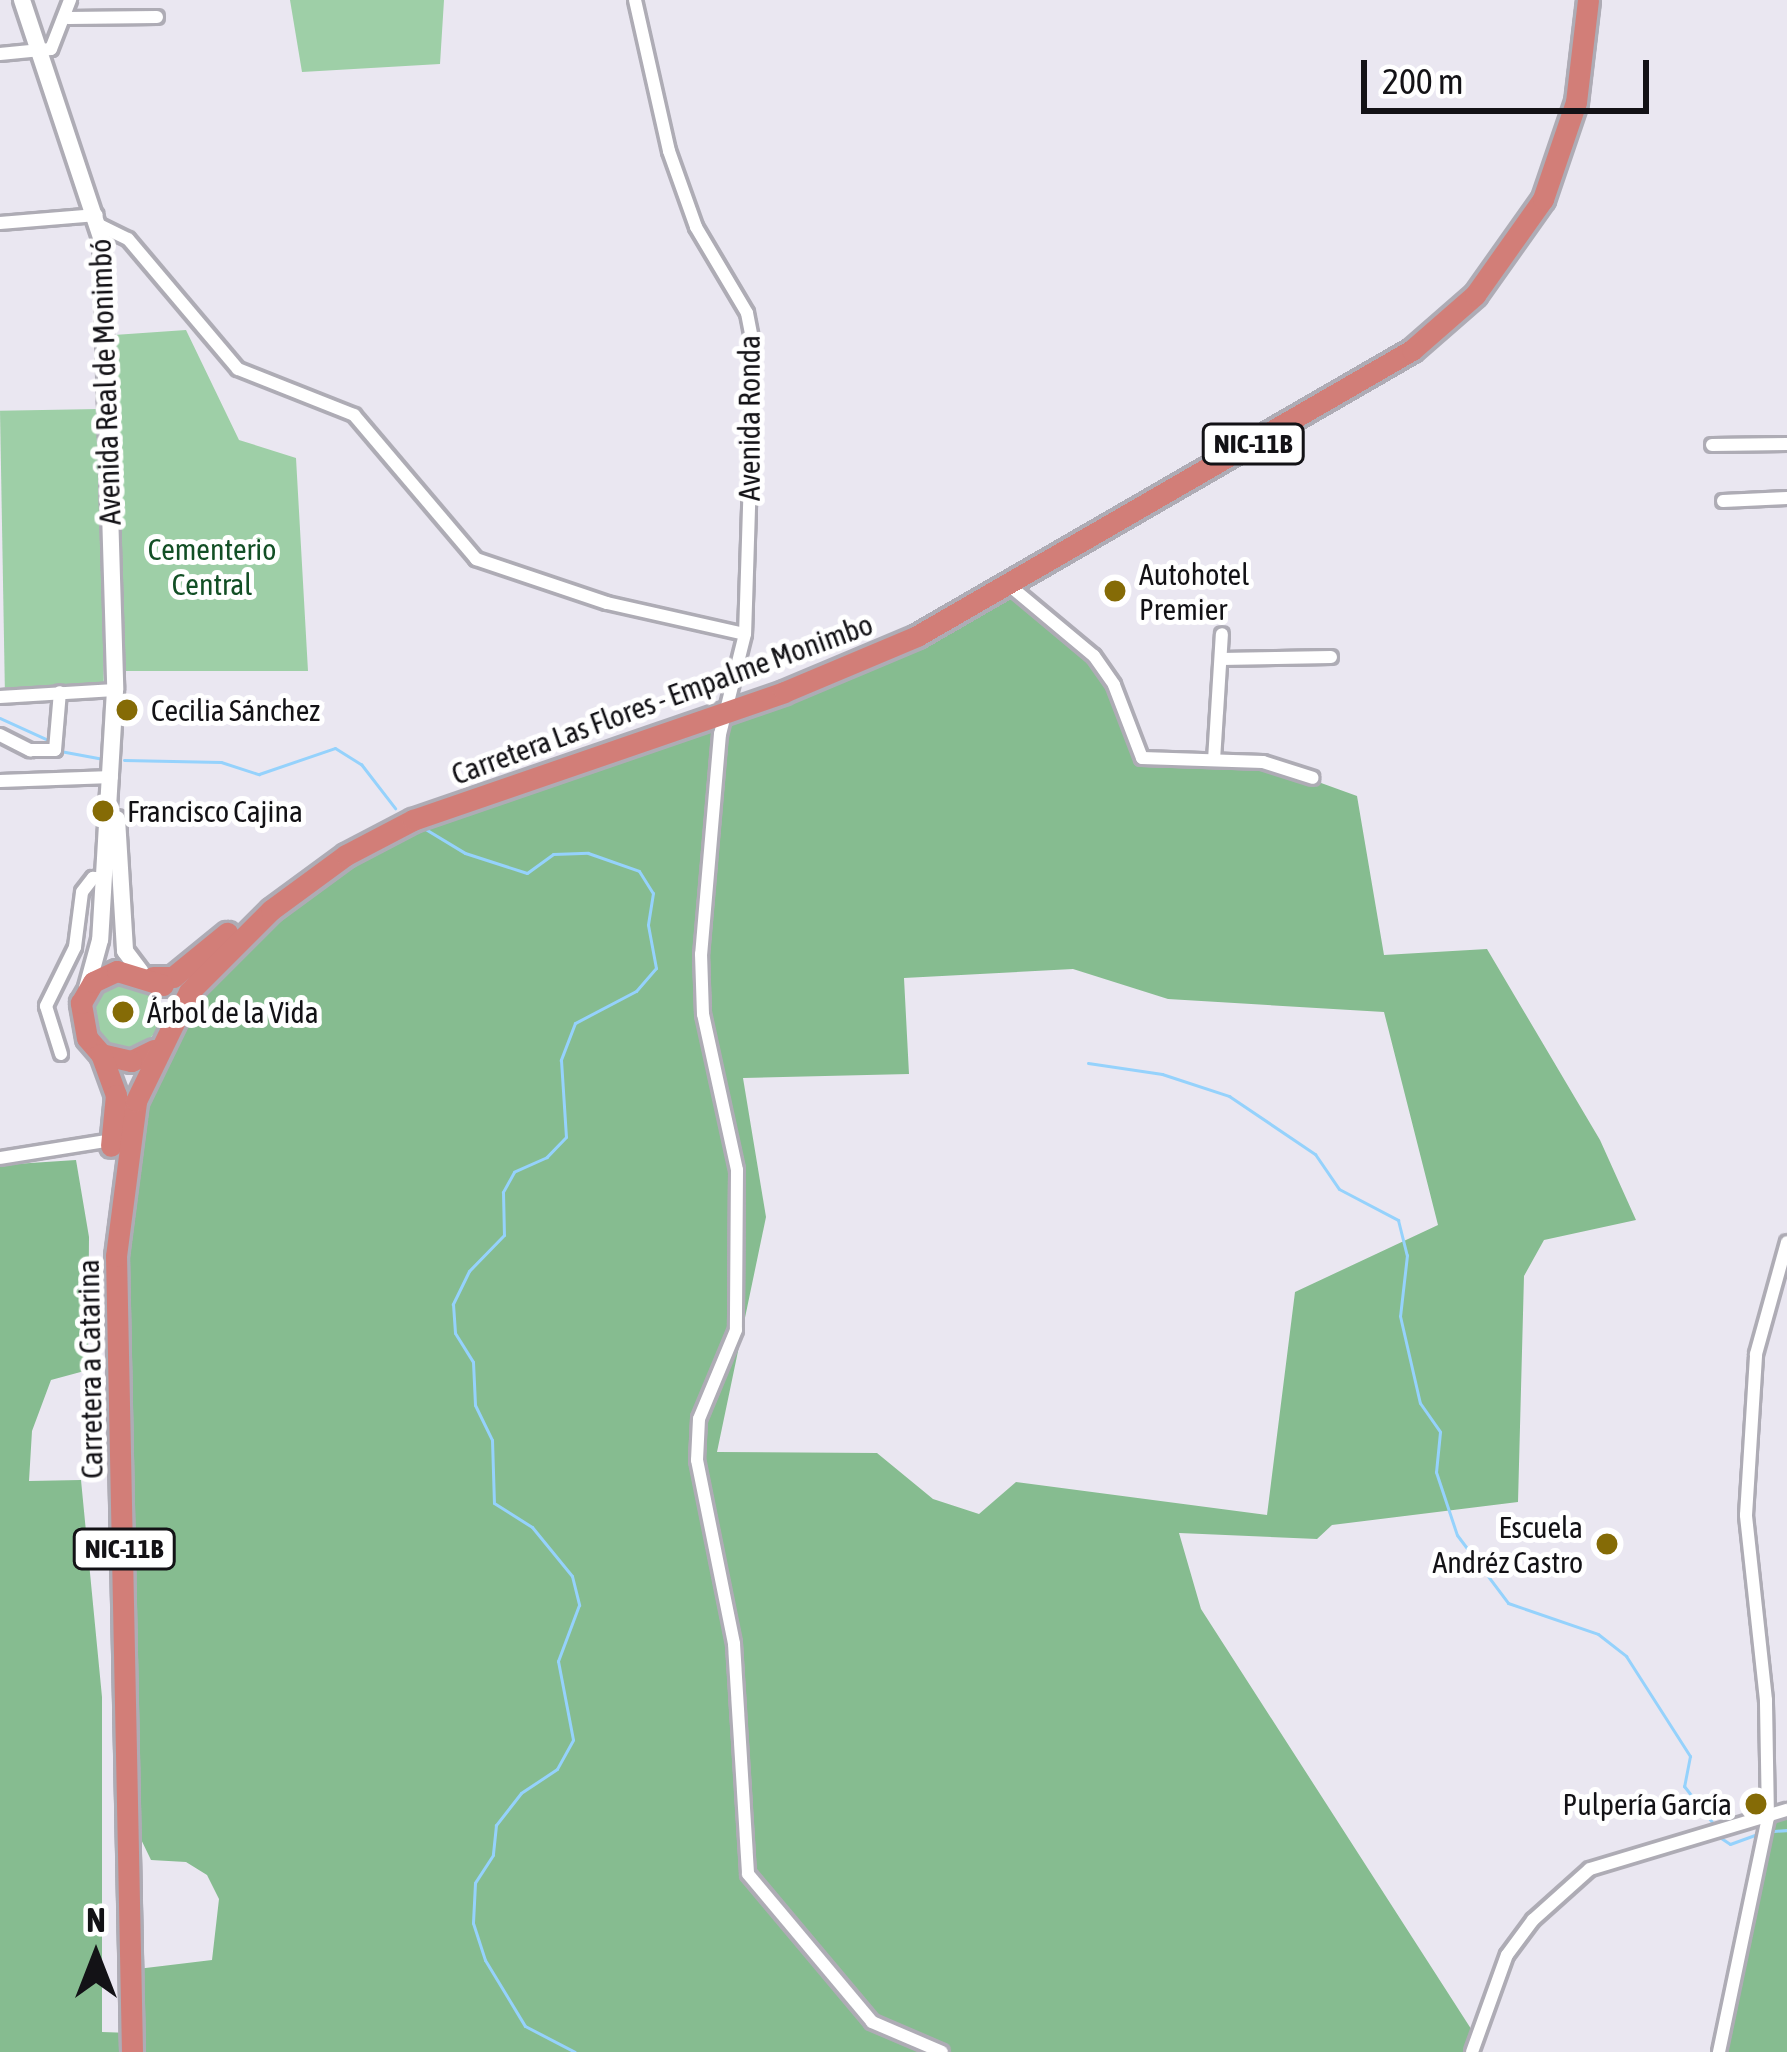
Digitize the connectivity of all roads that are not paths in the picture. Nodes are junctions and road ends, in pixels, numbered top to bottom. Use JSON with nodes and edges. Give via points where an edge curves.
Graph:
{"nodes":[{"id":1,"x":22,"y":0,"type":"edge"},
{"id":2,"x":70,"y":0,"type":"edge"},
{"id":3,"x":635,"y":0,"type":"edge"},
{"id":4,"x":1577,"y":0,"type":"edge"},
{"id":5,"x":1588,"y":0,"type":"edge"},
{"id":6,"x":157,"y":17,"type":"dead end"},
{"id":7,"x":68,"y":18,"type":"junction"},
{"id":8,"x":0,"y":54,"type":"edge"},
{"id":9,"x":41,"y":55,"type":"junction"},
{"id":10,"x":99,"y":221,"type":"junction"},
{"id":11,"x":0,"y":223,"type":"edge"},
{"id":12,"x":1787,"y":444,"type":"edge"},
{"id":13,"x":1712,"y":445,"type":"dead end"},
{"id":14,"x":1787,"y":498,"type":"edge"},
{"id":15,"x":1723,"y":501,"type":"dead end"},
{"id":16,"x":1010,"y":586,"type":"junction"},
{"id":17,"x":745,"y":634,"type":"junction"},
{"id":18,"x":1222,"y":634,"type":"dead end"},
{"id":19,"x":1331,"y":657,"type":"dead end"},
{"id":20,"x":1221,"y":659,"type":"junction"},
{"id":21,"x":115,"y":690,"type":"junction"},
{"id":22,"x":60,"y":692,"type":"junction"},
{"id":23,"x":0,"y":697,"type":"edge"},
{"id":24,"x":729,"y":704,"type":"junction"},
{"id":25,"x":0,"y":735,"type":"edge"},
{"id":26,"x":1214,"y":760,"type":"junction"},
{"id":27,"x":112,"y":777,"type":"junction"},
{"id":28,"x":1313,"y":778,"type":"dead end"},
{"id":29,"x":0,"y":781,"type":"edge"},
{"id":30,"x":104,"y":878,"type":"junction"},
{"id":31,"x":147,"y":975,"type":"junction"},
{"id":32,"x":87,"y":988,"type":"junction"},
{"id":33,"x":172,"y":1018,"type":"junction"},
{"id":34,"x":154,"y":1050,"type":"junction"},
{"id":35,"x":61,"y":1054,"type":"dead end"},
{"id":36,"x":101,"y":1054,"type":"junction"},
{"id":37,"x":112,"y":1140,"type":"junction"},
{"id":38,"x":0,"y":1158,"type":"edge"},
{"id":39,"x":1787,"y":1242,"type":"edge"},
{"id":40,"x":1787,"y":1810,"type":"edge"},
{"id":41,"x":1768,"y":1818,"type":"junction"},
{"id":42,"x":127,"y":2052,"type":"edge"},
{"id":43,"x":942,"y":2052,"type":"edge"},
{"id":44,"x":1472,"y":2052,"type":"edge"},
{"id":45,"x":1719,"y":2052,"type":"edge"}],
"edges":[{"from":1,"to":9,"type":"street","name":"Avenida Real de Monimbó"},
{"from":2,"to":7,"type":"street"},
{"from":3,"to":17,"type":"street","name":"Avenida Ronda","via":[[669,151],[696,227],[747,313],[754,349]]},
{"from":4,"to":24,"type":"highway","name":"Carretera Las Flores - Empalme Monimbo","number":"NIC-11B","via":[[1570,78],[1547,163],[1493,254],[1433,318],[1352,374],[917,626]]},
{"from":5,"to":16,"type":"highway","name":"Carretera Las Flores - Empalme Monimbo","number":"NIC-11B","via":[[1576,103],[1549,186],[1457,313],[1382,371]]},
{"from":6,"to":7,"type":"street"},
{"from":7,"to":9,"type":"street"},
{"from":8,"to":9,"type":"street"},
{"from":9,"to":10,"type":"street","name":"Avenida Real de Monimbó"},
{"from":10,"to":11,"type":"street"},
{"from":10,"to":17,"type":"street","via":[[122,232],[238,369],[354,415],[476,559],[607,603]]},
{"from":10,"to":21,"type":"street","name":"Avenida Real de Monimbó"},
{"from":12,"to":13,"type":"street"},
{"from":14,"to":15,"type":"street"},
{"from":16,"to":24,"type":"highway","name":"Carretera Las Flores - Empalme Monimbo","number":"NIC-11B","via":[[857,664]]},
{"from":16,"to":26,"type":"street","via":[[1094,656],[1142,758]]},
{"from":17,"to":24,"type":"street","name":"Avenida Ronda"},
{"from":18,"to":20,"type":"street"},
{"from":19,"to":20,"type":"street"},
{"from":20,"to":26,"type":"street"},
{"from":21,"to":22,"type":"street"},
{"from":21,"to":27,"type":"street","name":"Avenida Real de Monimbó"},
{"from":22,"to":23,"type":"street"},
{"from":22,"to":25,"type":"street","via":[[55,750],[38,752]]},
{"from":24,"to":31,"type":"highway","name":"Carretera Las Flores - Empalme Monimbo","number":"NIC-11B","via":[[372,828],[311,861],[177,974]]},
{"from":24,"to":33,"type":"highway","name":"Carretera Las Flores - Empalme Monimbo","number":"NIC-11B","via":[[413,820],[346,855],[240,938]]},
{"from":24,"to":43,"type":"street","name":"Avenida Ronda","via":[[701,954],[704,1014],[737,1170],[736,1330],[699,1419],[697,1460],[734,1644],[748,1874],[872,2022]]},
{"from":26,"to":28,"type":"street","via":[[1263,762]]},
{"from":27,"to":29,"type":"street"},
{"from":27,"to":30,"type":"street","name":"Avenida Real de Monimbó"},
{"from":27,"to":31,"type":"street","name":"Avenida Real de Monimbó","via":[[125,951]]},
{"from":30,"to":32,"type":"street","name":"Avenida Real de Monimbó"},
{"from":30,"to":35,"type":"street","via":[[85,886],[75,946],[46,1006]]},
{"from":31,"to":32,"type":"highway","number":"NIC-11B","via":[[110,973]]},
{"from":31,"to":33,"type":"highway","via":[[170,996]]},
{"from":32,"to":36,"type":"highway","number":"NIC-11B","via":[[81,1019]]},
{"from":33,"to":34,"type":"highway","number":"NIC-11B"},
{"from":34,"to":36,"type":"highway","via":[[123,1061]]},
{"from":34,"to":42,"type":"highway","name":"Carretera a Catarina","number":"NIC-11B","via":[[128,1129],[116,1256]]},
{"from":36,"to":37,"type":"highway","name":"Carretera a Catarina","number":"NIC-11B","via":[[116,1095]]},
{"from":37,"to":38,"type":"street"},
{"from":37,"to":42,"type":"highway","name":"Carretera a Catarina","number":"NIC-11B","via":[[106,1325]]},
{"from":39,"to":41,"type":"street","via":[[1756,1354],[1747,1515],[1766,1700]]},
{"from":40,"to":41,"type":"street"},
{"from":41,"to":44,"type":"street","via":[[1643,1847],[1590,1869],[1533,1919],[1507,1955]]},
{"from":41,"to":45,"type":"street"}]}
